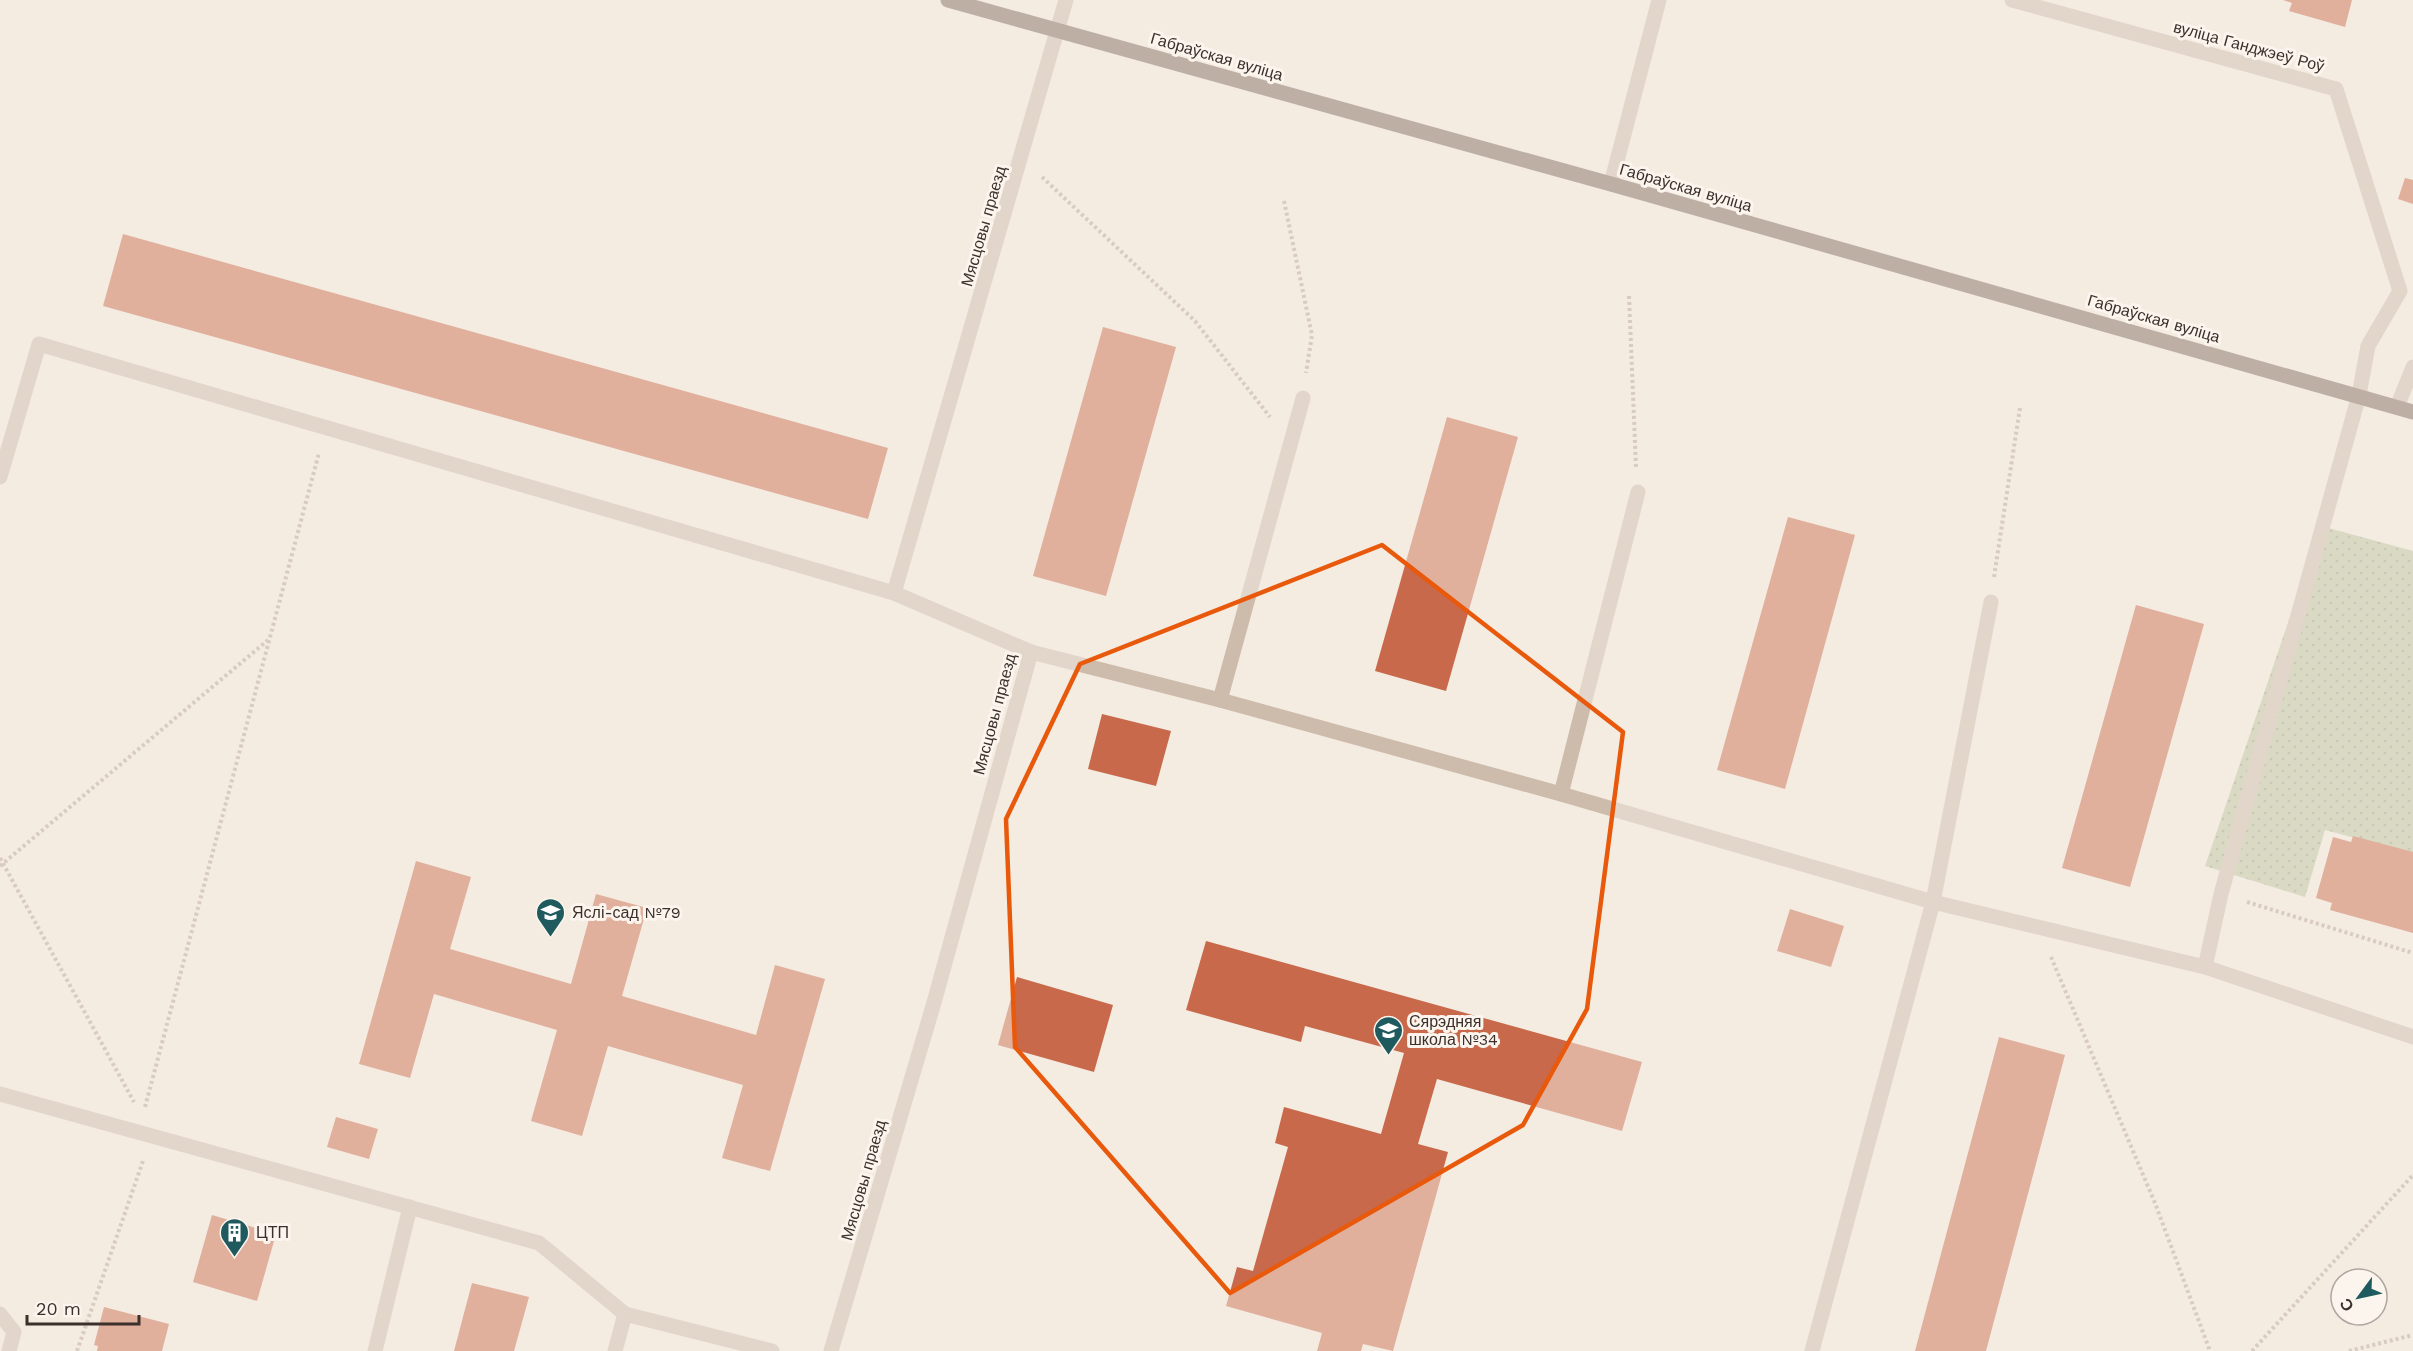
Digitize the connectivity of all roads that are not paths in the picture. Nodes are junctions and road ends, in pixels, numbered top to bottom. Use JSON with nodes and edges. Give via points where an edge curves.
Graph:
{"nodes":[{"id":1,"x":948,"y":0,"type":"edge"},
{"id":2,"x":1066,"y":0,"type":"edge"},
{"id":3,"x":1659,"y":0,"type":"edge"},
{"id":4,"x":2012,"y":0,"type":"edge"},
{"id":5,"x":1057,"y":30,"type":"junction"},
{"id":6,"x":1611,"y":184,"type":"junction"},
{"id":7,"x":2413,"y":367,"type":"edge"},
{"id":8,"x":2359,"y":395,"type":"junction"},
{"id":9,"x":1303,"y":398,"type":"road end"},
{"id":10,"x":2397,"y":407,"type":"junction"},
{"id":11,"x":2413,"y":412,"type":"edge"},
{"id":12,"x":0,"y":477,"type":"edge"},
{"id":13,"x":1638,"y":492,"type":"road end"},
{"id":14,"x":894,"y":593,"type":"junction"},
{"id":15,"x":1991,"y":602,"type":"road end"},
{"id":16,"x":1030,"y":652,"type":"junction"},
{"id":17,"x":1220,"y":700,"type":"junction"},
{"id":18,"x":1561,"y":794,"type":"junction"},
{"id":19,"x":1934,"y":902,"type":"junction"},
{"id":20,"x":2205,"y":967,"type":"junction"},
{"id":21,"x":2413,"y":1037,"type":"edge"},
{"id":22,"x":0,"y":1094,"type":"edge"},
{"id":23,"x":410,"y":1207,"type":"junction"},
{"id":24,"x":0,"y":1314,"type":"edge"},
{"id":25,"x":625,"y":1314,"type":"junction"},
{"id":26,"x":9,"y":1351,"type":"edge"},
{"id":27,"x":375,"y":1351,"type":"edge"},
{"id":28,"x":615,"y":1351,"type":"edge"},
{"id":29,"x":772,"y":1351,"type":"edge"},
{"id":30,"x":831,"y":1351,"type":"edge"},
{"id":31,"x":1812,"y":1351,"type":"edge"}],
"edges":[{"from":1,"to":5,"type":"main road","name":"Габраўская вуліца"},
{"from":2,"to":5,"type":"street","name":"Мясцовы праезд"},
{"from":3,"to":6,"type":"street"},
{"from":4,"to":8,"type":"street","name":"вуліца Ганджэеў Роў","via":[[2336,89],[2400,291],[2368,346]]},
{"from":5,"to":6,"type":"main road","name":"Габраўская вуліца"},
{"from":5,"to":14,"type":"street","name":"Мясцовы праезд"},
{"from":6,"to":8,"type":"main road","name":"Габраўская вуліца"},
{"from":7,"to":10,"type":"street"},
{"from":8,"to":10,"type":"main road","name":"Габраўская вуліца"},
{"from":8,"to":20,"type":"street","via":[[2221,894]]},
{"from":9,"to":17,"type":"street"},
{"from":10,"to":11,"type":"main road","name":"Габраўская вуліца"},
{"from":12,"to":14,"type":"street","via":[[39,344]]},
{"from":13,"to":18,"type":"street"},
{"from":14,"to":16,"type":"street","name":"Мясцовы праезд"},
{"from":15,"to":19,"type":"street"},
{"from":16,"to":17,"type":"street"},
{"from":16,"to":30,"type":"street","name":"Мясцовы праезд","via":[[933,1006]]},
{"from":17,"to":18,"type":"street"},
{"from":18,"to":19,"type":"street"},
{"from":19,"to":20,"type":"street"},
{"from":19,"to":31,"type":"street"},
{"from":20,"to":21,"type":"street"},
{"from":22,"to":23,"type":"street"},
{"from":23,"to":25,"type":"street","via":[[539,1243]]},
{"from":23,"to":27,"type":"street"},
{"from":24,"to":26,"type":"street","via":[[14,1332]]},
{"from":25,"to":28,"type":"street"},
{"from":25,"to":29,"type":"street"}]}
